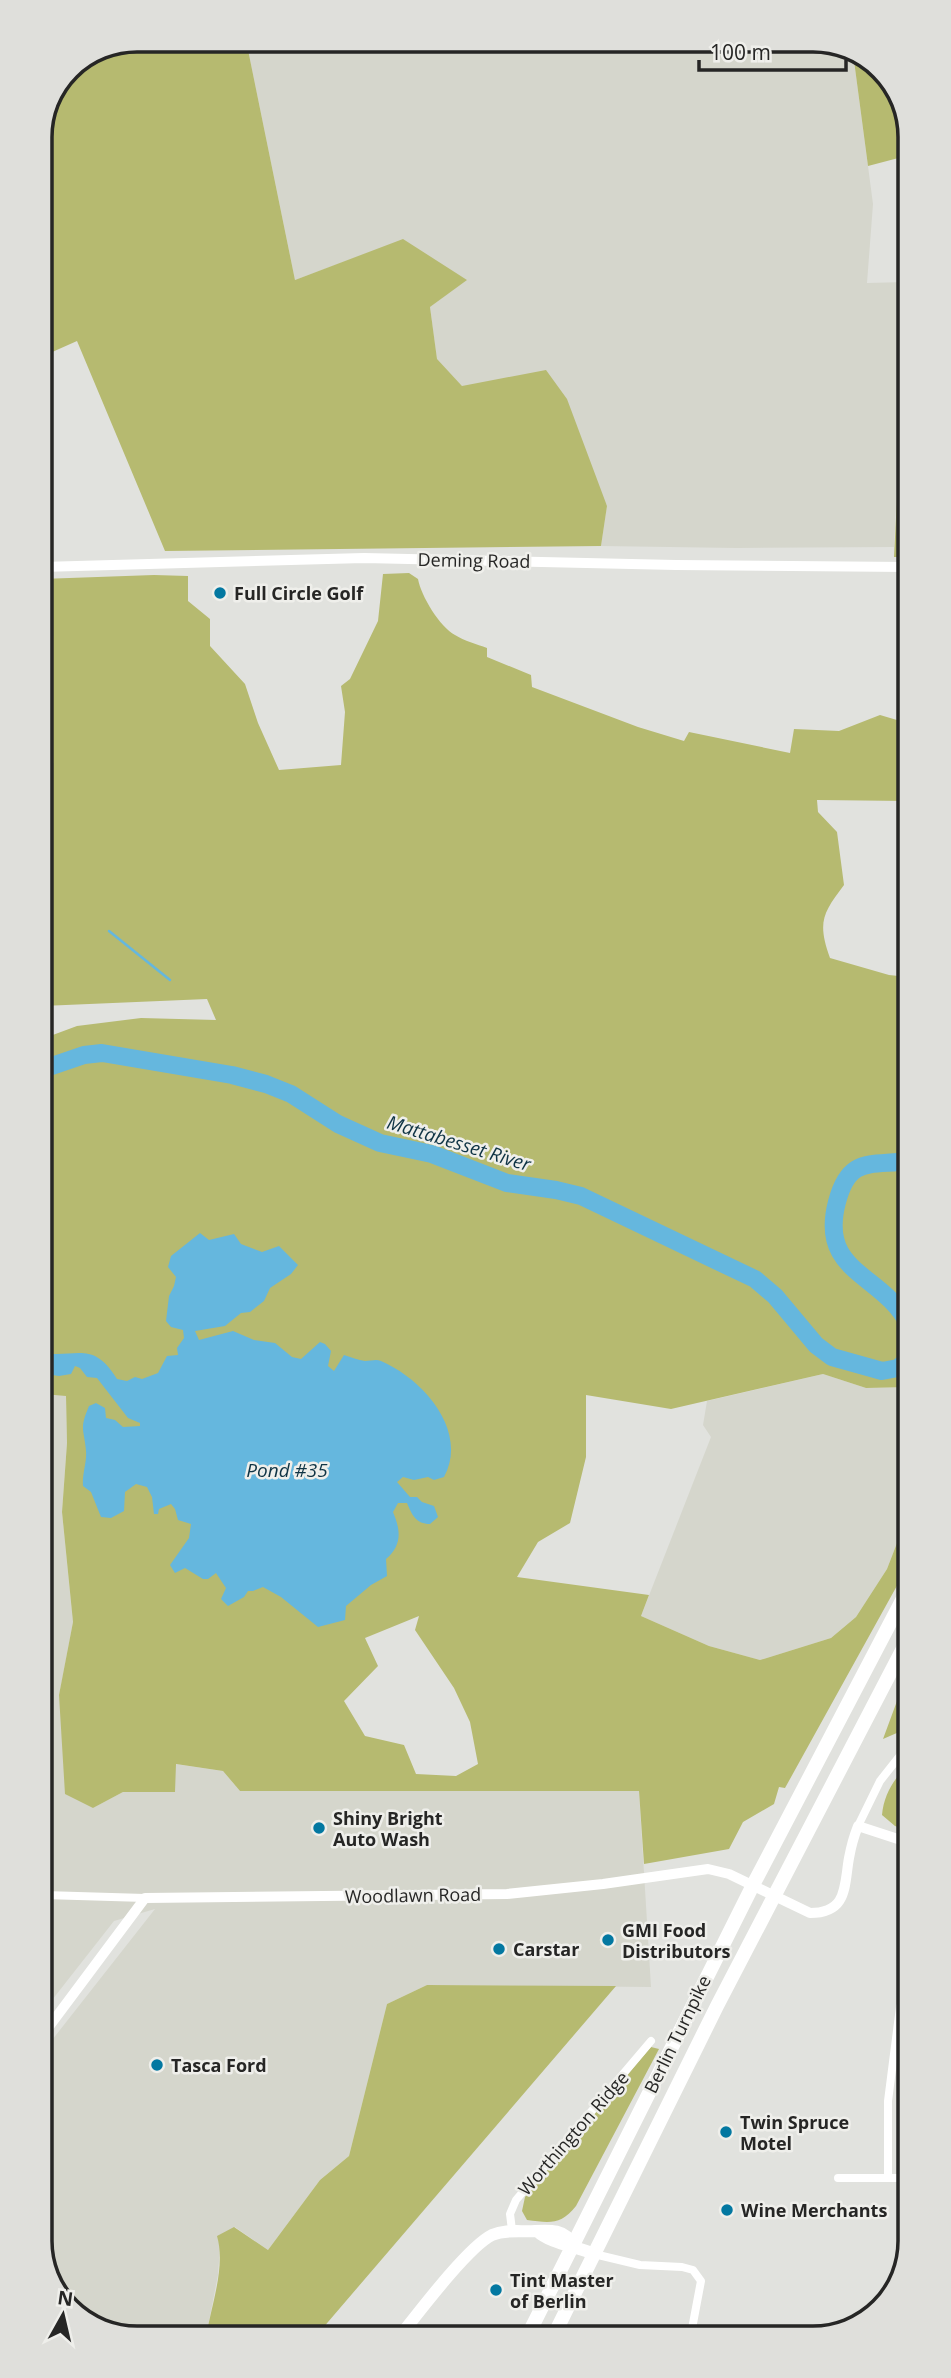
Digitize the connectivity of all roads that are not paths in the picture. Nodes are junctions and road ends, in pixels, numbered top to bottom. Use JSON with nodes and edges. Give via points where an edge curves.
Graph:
{"nodes":[{"id":1,"x":53,"y":567,"type":"edge"},
{"id":2,"x":898,"y":567,"type":"edge"},
{"id":3,"x":898,"y":1608,"type":"edge"},
{"id":4,"x":898,"y":1658,"type":"edge"},
{"id":5,"x":898,"y":1760,"type":"edge"},
{"id":6,"x":858,"y":1826,"type":"junction"},
{"id":7,"x":898,"y":1839,"type":"edge"},
{"id":8,"x":752,"y":1885,"type":"junction"},
{"id":9,"x":53,"y":1895,"type":"edge"},
{"id":10,"x":774,"y":1895,"type":"junction"},
{"id":11,"x":145,"y":1898,"type":"junction"},
{"id":12,"x":53,"y":2021,"type":"edge"},
{"id":13,"x":898,"y":2023,"type":"edge"},
{"id":14,"x":651,"y":2041,"type":"dead end"},
{"id":15,"x":838,"y":2178,"type":"dead end"},
{"id":16,"x":888,"y":2178,"type":"junction"},
{"id":17,"x":898,"y":2178,"type":"edge"},
{"id":18,"x":512,"y":2230,"type":"junction"},
{"id":19,"x":573,"y":2245,"type":"junction"},
{"id":20,"x":594,"y":2254,"type":"junction"},
{"id":21,"x":409,"y":2325,"type":"edge"},
{"id":22,"x":533,"y":2326,"type":"edge"},
{"id":23,"x":559,"y":2326,"type":"edge"},
{"id":24,"x":693,"y":2326,"type":"edge"}],
"edges":[{"from":1,"to":2,"type":"street","name":"Deming Road","via":[[365,558]]},
{"from":3,"to":8,"type":"highway","name":"Berlin Turnpike"},
{"from":4,"to":10,"type":"highway","name":"Berlin Turnpike"},
{"from":5,"to":6,"type":"street","via":[[876,1788]]},
{"from":6,"to":7,"type":"street"},
{"from":6,"to":10,"type":"street","via":[[844,1892],[832,1909],[810,1913]]},
{"from":8,"to":10,"type":"street","name":"Woodlawn Road"},
{"from":8,"to":11,"type":"street","name":"Woodlawn Road","via":[[708,1869],[507,1894]]},
{"from":8,"to":19,"type":"highway","name":"Berlin Turnpike"},
{"from":9,"to":11,"type":"street","name":"Woodlawn Road"},
{"from":10,"to":20,"type":"highway","name":"Berlin Turnpike"},
{"from":11,"to":12,"type":"street"},
{"from":13,"to":16,"type":"street","via":[[888,2101]]},
{"from":14,"to":18,"type":"street","name":"Worthington Ridge","via":[[516,2200],[510,2214]]},
{"from":15,"to":16,"type":"street"},
{"from":16,"to":17,"type":"street"},
{"from":18,"to":19,"type":"main road","via":[[550,2230],[563,2234]]},
{"from":18,"to":21,"type":"main road","via":[[492,2235],[475,2247]]},
{"from":19,"to":20,"type":"main road"},
{"from":19,"to":22,"type":"highway","name":"Berlin Turnpike"},
{"from":20,"to":23,"type":"highway","name":"Berlin Turnpike"},
{"from":20,"to":24,"type":"street","via":[[640,2265],[693,2270],[701,2281]]}]}
